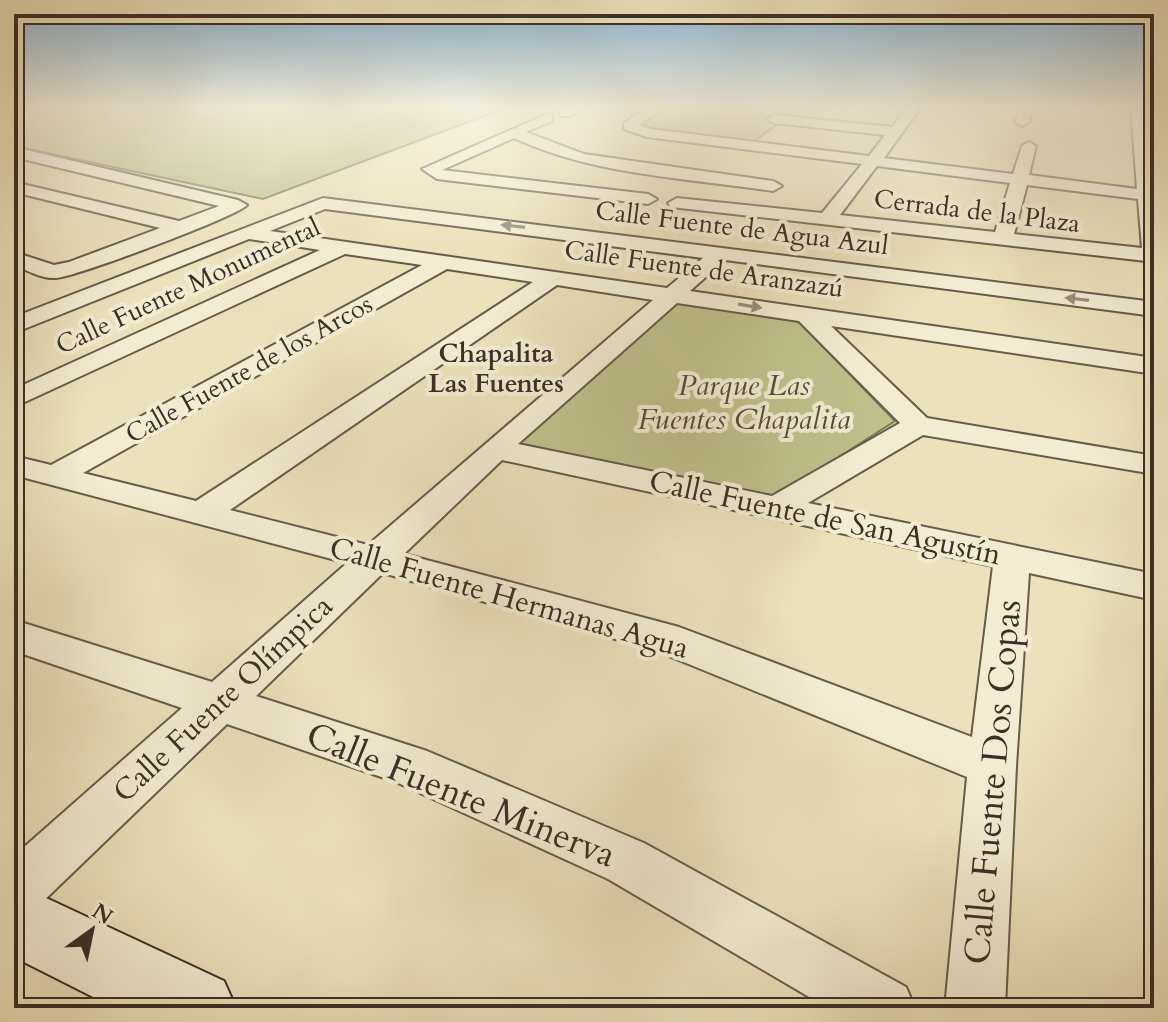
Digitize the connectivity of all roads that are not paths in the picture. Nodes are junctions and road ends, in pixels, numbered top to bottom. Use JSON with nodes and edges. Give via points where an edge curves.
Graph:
{"nodes":[{"id":1,"x":25,"y":155,"type":"edge"},
{"id":2,"x":459,"y":155,"type":"edge"},
{"id":3,"x":575,"y":155,"type":"edge"},
{"id":4,"x":674,"y":155,"type":"edge"},
{"id":5,"x":686,"y":155,"type":"edge"},
{"id":6,"x":821,"y":155,"type":"edge"},
{"id":7,"x":877,"y":155,"type":"edge"},
{"id":8,"x":898,"y":155,"type":"edge"},
{"id":9,"x":1027,"y":155,"type":"edge"},
{"id":10,"x":1144,"y":155,"type":"edge"},
{"id":11,"x":872,"y":161,"type":"junction"},
{"id":12,"x":647,"y":168,"type":"junction"},
{"id":13,"x":887,"y":170,"type":"junction"},
{"id":14,"x":667,"y":171,"type":"junction"},
{"id":15,"x":1020,"y":179,"type":"junction"},
{"id":16,"x":773,"y":186,"type":"dead end"},
{"id":17,"x":14,"y":188,"type":"edge"},
{"id":18,"x":607,"y":194,"type":"junction"},
{"id":19,"x":1150,"y":195,"type":"edge"},
{"id":20,"x":677,"y":203,"type":"dead end"},
{"id":21,"x":827,"y":220,"type":"junction"},
{"id":22,"x":183,"y":228,"type":"junction"},
{"id":23,"x":244,"y":233,"type":"junction"},
{"id":24,"x":1003,"y":240,"type":"junction"},
{"id":25,"x":147,"y":241,"type":"junction"},
{"id":26,"x":343,"y":247,"type":"junction"},
{"id":27,"x":721,"y":253,"type":"junction"},
{"id":28,"x":14,"y":258,"type":"edge"},
{"id":29,"x":444,"y":262,"type":"junction"},
{"id":30,"x":553,"y":278,"type":"junction"},
{"id":31,"x":673,"y":295,"type":"junction"},
{"id":32,"x":1154,"y":309,"type":"edge"},
{"id":33,"x":805,"y":314,"type":"junction"},
{"id":34,"x":14,"y":326,"type":"edge"},
{"id":35,"x":1154,"y":366,"type":"edge"},
{"id":36,"x":14,"y":399,"type":"edge"},
{"id":37,"x":918,"y":425,"type":"junction"},
{"id":38,"x":495,"y":449,"type":"junction"},
{"id":39,"x":14,"y":465,"type":"edge"},
{"id":40,"x":1154,"y":465,"type":"edge"},
{"id":41,"x":54,"y":476,"type":"junction"},
{"id":42,"x":778,"y":507,"type":"junction"},
{"id":43,"x":201,"y":514,"type":"junction"},
{"id":44,"x":1012,"y":557,"type":"junction"},
{"id":45,"x":376,"y":559,"type":"junction"},
{"id":46,"x":1154,"y":587,"type":"edge"},
{"id":47,"x":14,"y":635,"type":"edge"},
{"id":48,"x":220,"y":703,"type":"junction"},
{"id":49,"x":992,"y":766,"type":"junction"},
{"id":50,"x":14,"y":892,"type":"edge"},
{"id":51,"x":14,"y":919,"type":"edge"},
{"id":52,"x":197,"y":1008,"type":"edge"},
{"id":53,"x":885,"y":1008,"type":"edge"},
{"id":54,"x":975,"y":1008,"type":"edge"}],
"edges":[{"from":1,"to":22,"type":"street","via":[[238,205]]},
{"from":2,"to":18,"type":"street","via":[[430,169]]},
{"from":3,"to":12,"type":"street"},
{"from":4,"to":12,"type":"street"},
{"from":5,"to":14,"type":"street"},
{"from":6,"to":11,"type":"street"},
{"from":7,"to":11,"type":"street"},
{"from":8,"to":13,"type":"street"},
{"from":9,"to":15,"type":"street"},
{"from":10,"to":19,"type":"street"},
{"from":11,"to":13,"type":"street"},
{"from":11,"to":21,"type":"street"},
{"from":12,"to":14,"type":"street"},
{"from":12,"to":18,"type":"street"},
{"from":13,"to":15,"type":"street"},
{"from":14,"to":16,"type":"street"},
{"from":14,"to":18,"type":"street","via":[[639,198]]},
{"from":15,"to":19,"type":"street"},
{"from":15,"to":24,"type":"street"},
{"from":17,"to":22,"type":"street"},
{"from":17,"to":25,"type":"street"},
{"from":19,"to":24,"type":"street","name":"Cerrada de la Plaza","via":[[1152,250],[1146,255]]},
{"from":20,"to":21,"type":"street","name":"Cerrada de la Plaza"},
{"from":21,"to":24,"type":"street","name":"Cerrada de la Plaza","via":[[853,216]]},
{"from":22,"to":25,"type":"street"},
{"from":23,"to":26,"type":"street","name":"Calle Fuente de Aranzazú"},
{"from":27,"to":23,"type":"street","name":"Calle Fuente de Agua Azul","one_way":true,"via":[[323,203]]},
{"from":23,"to":34,"type":"street"},
{"from":25,"to":28,"type":"street","via":[[52,272]]},
{"from":26,"to":29,"type":"street","name":"Calle Fuente de Aranzazú"},
{"from":26,"to":36,"type":"street","name":"Calle Fuente Monumental"},
{"from":27,"to":31,"type":"street","name":"Calle Fuente Olímpica"},
{"from":32,"to":27,"type":"street","name":"Calle Fuente de Agua Azul","one_way":true},
{"from":29,"to":30,"type":"street","name":"Calle Fuente de Aranzazú"},
{"from":29,"to":41,"type":"street","name":"Calle Fuente de los Arcos"},
{"from":30,"to":31,"type":"street","name":"Calle Fuente de Aranzazú"},
{"from":30,"to":43,"type":"street"},
{"from":31,"to":33,"type":"street","name":"Calle Fuente de Aranzazú","one_way":true},
{"from":31,"to":38,"type":"street","name":"Calle Fuente Olímpica"},
{"from":33,"to":35,"type":"street","name":"Calle Fuente de Aranzazú"},
{"from":33,"to":37,"type":"street"},
{"from":37,"to":40,"type":"street"},
{"from":37,"to":42,"type":"street"},
{"from":38,"to":42,"type":"street","name":"Calle Fuente de San Agustín"},
{"from":38,"to":45,"type":"street","name":"Calle Fuente Olímpica"},
{"from":39,"to":41,"type":"street","name":"Calle Fuente Hermanas Agua"},
{"from":41,"to":43,"type":"street","name":"Calle Fuente Hermanas Agua"},
{"from":42,"to":44,"type":"street","name":"Calle Fuente de San Agustín"},
{"from":43,"to":45,"type":"street","name":"Calle Fuente Hermanas Agua"},
{"from":44,"to":46,"type":"street","name":"Calle Fuente de San Agustín"},
{"from":44,"to":49,"type":"street","name":"Calle Fuente Dos Copas"},
{"from":45,"to":48,"type":"street","name":"Calle Fuente Olímpica"},
{"from":45,"to":49,"type":"street","name":"Calle Fuente Hermanas Agua","via":[[665,638]]},
{"from":47,"to":48,"type":"street","name":"Calle Fuente Minerva"},
{"from":48,"to":50,"type":"street","name":"Calle Fuente Olímpica"},
{"from":48,"to":53,"type":"street","name":"Calle Fuente Minerva","via":[[410,766],[626,861]]},
{"from":49,"to":54,"type":"street","name":"Calle Fuente Dos Copas"},
{"from":51,"to":52,"type":"street"}]}
